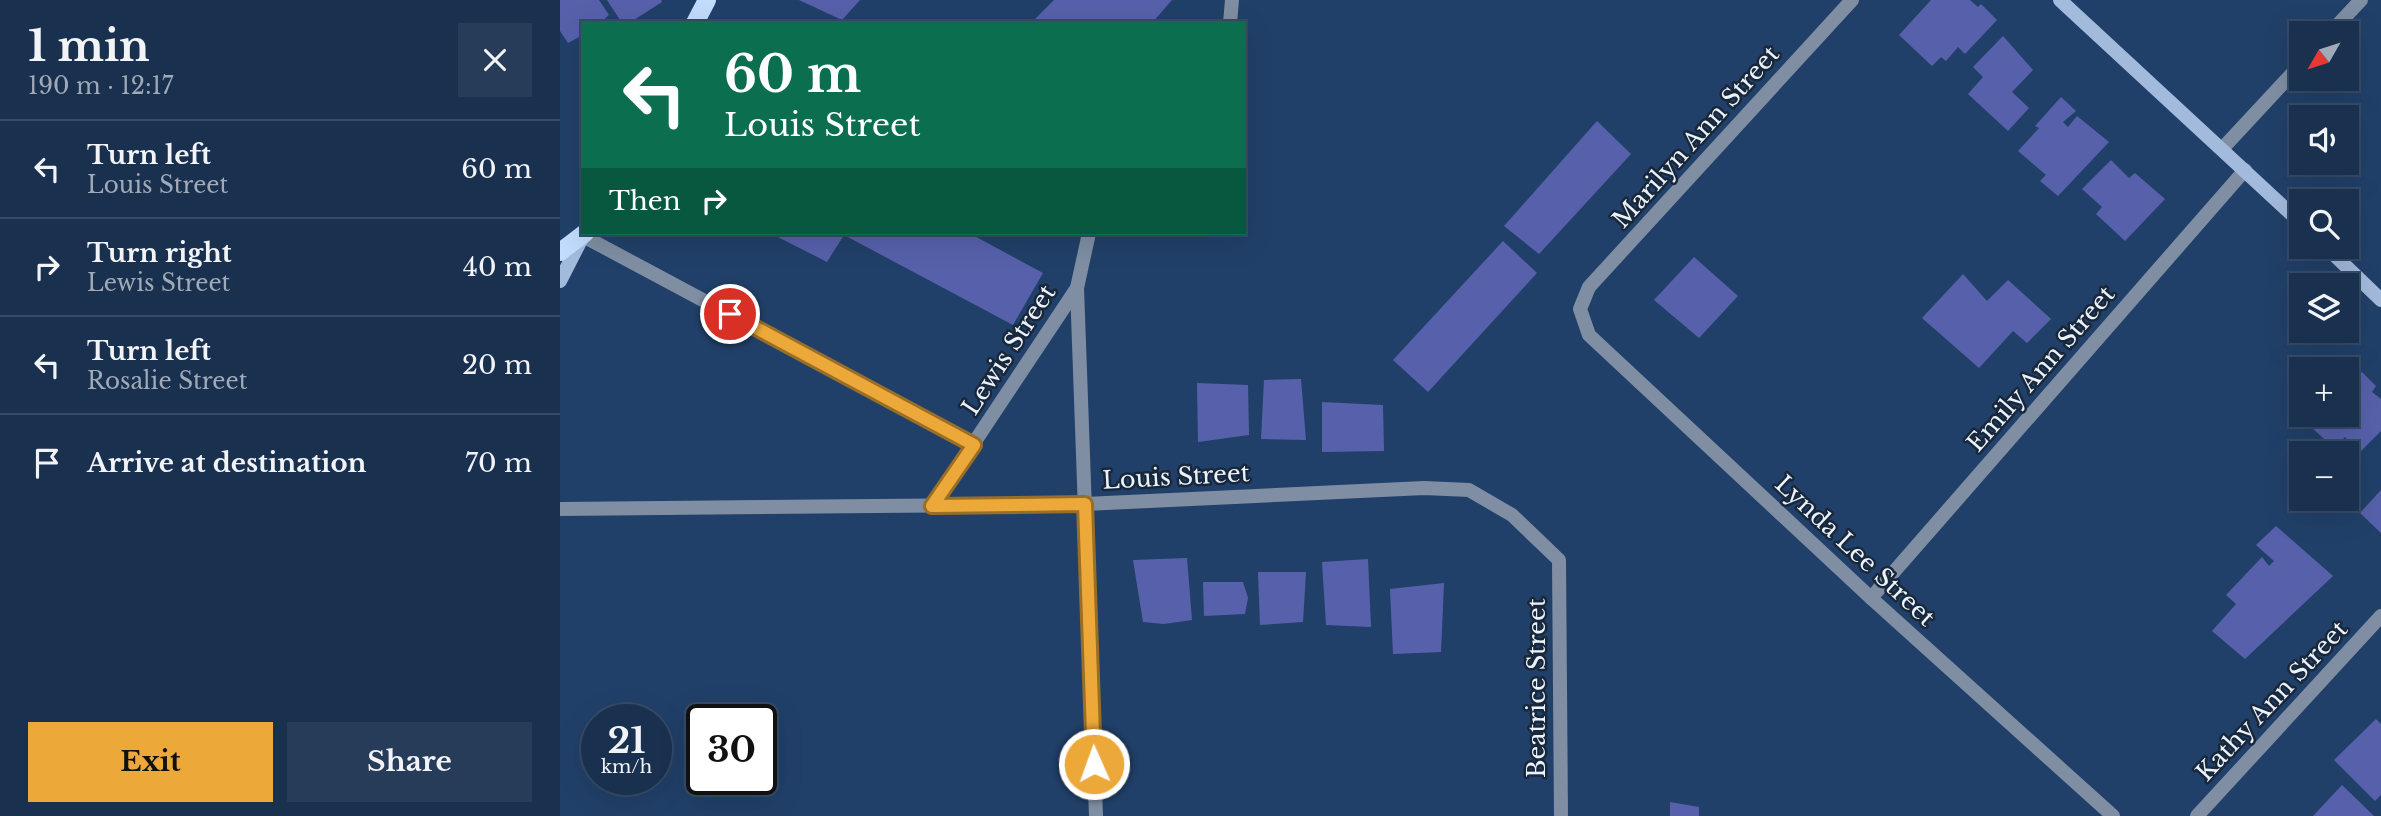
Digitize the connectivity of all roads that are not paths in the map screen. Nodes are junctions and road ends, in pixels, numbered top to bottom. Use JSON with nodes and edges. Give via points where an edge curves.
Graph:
{"nodes":[{"id":1,"x":707,"y":0,"type":"edge"},
{"id":2,"x":1232,"y":0,"type":"edge"},
{"id":3,"x":1852,"y":0,"type":"edge"},
{"id":4,"x":2060,"y":0,"type":"edge"},
{"id":5,"x":2361,"y":0,"type":"edge"},
{"id":6,"x":696,"y":21,"type":"edge"},
{"id":7,"x":1230,"y":21,"type":"edge"},
{"id":8,"x":2341,"y":21,"type":"edge"},
{"id":9,"x":2289,"y":77,"type":"edge"},
{"id":10,"x":2222,"y":149,"type":"junction"},
{"id":11,"x":2245,"y":170,"type":"junction"},
{"id":12,"x":2289,"y":212,"type":"edge"},
{"id":13,"x":583,"y":235,"type":"edge"},
{"id":14,"x":583,"y":235,"type":"edge"},
{"id":15,"x":586,"y":235,"type":"edge"},
{"id":16,"x":1088,"y":235,"type":"edge"},
{"id":17,"x":560,"y":252,"type":"edge"},
{"id":18,"x":2338,"y":259,"type":"edge"},
{"id":19,"x":560,"y":281,"type":"edge"},
{"id":20,"x":1077,"y":288,"type":"junction"},
{"id":21,"x":2381,"y":300,"type":"edge"},
{"id":22,"x":1580,"y":309,"type":"joint"},
{"id":23,"x":974,"y":445,"type":"junction"},
{"id":24,"x":1085,"y":504,"type":"junction"},
{"id":25,"x":932,"y":506,"type":"junction"},
{"id":26,"x":560,"y":509,"type":"edge"},
{"id":27,"x":1559,"y":560,"type":"joint"},
{"id":28,"x":1871,"y":598,"type":"junction"},
{"id":29,"x":2381,"y":616,"type":"edge"},
{"id":30,"x":1096,"y":816,"type":"edge"},
{"id":31,"x":1560,"y":816,"type":"edge"},
{"id":32,"x":2113,"y":816,"type":"edge"},
{"id":33,"x":2197,"y":816,"type":"edge"}],
"edges":[{"from":1,"to":6,"type":"main road"},
{"from":2,"to":7,"type":"street"},
{"from":3,"to":22,"type":"street","name":"Marilyn Ann Street","via":[[1589,287]]},
{"from":4,"to":10,"type":"street"},
{"from":5,"to":8,"type":"street"},
{"from":9,"to":10,"type":"street"},
{"from":10,"to":11,"type":"street"},
{"from":11,"to":12,"type":"street"},
{"from":11,"to":28,"type":"street","name":"Emily Ann Street"},
{"from":13,"to":17,"type":"main road"},
{"from":14,"to":19,"type":"street"},
{"from":15,"to":23,"type":"street"},
{"from":16,"to":20,"type":"street","name":"Lewis Street"},
{"from":18,"to":21,"type":"street"},
{"from":20,"to":23,"type":"street","name":"Lewis Street"},
{"from":20,"to":24,"type":"street","name":"Lewis Street"},
{"from":22,"to":28,"type":"street","name":"Lynda Lee Street","via":[[1589,335]]},
{"from":23,"to":25,"type":"street","name":"Lewis Street"},
{"from":24,"to":25,"type":"street","name":"Louis Street"},
{"from":24,"to":27,"type":"street","name":"Louis Street","via":[[1469,489],[1512,515]]},
{"from":24,"to":30,"type":"street","name":"Lewis Street"},
{"from":25,"to":26,"type":"street","name":"Louis Street"},
{"from":27,"to":31,"type":"street","name":"Beatrice Street"},
{"from":28,"to":32,"type":"street","name":"Lynda Lee Street"},
{"from":29,"to":33,"type":"street","name":"Kathy Ann Street"}]}
